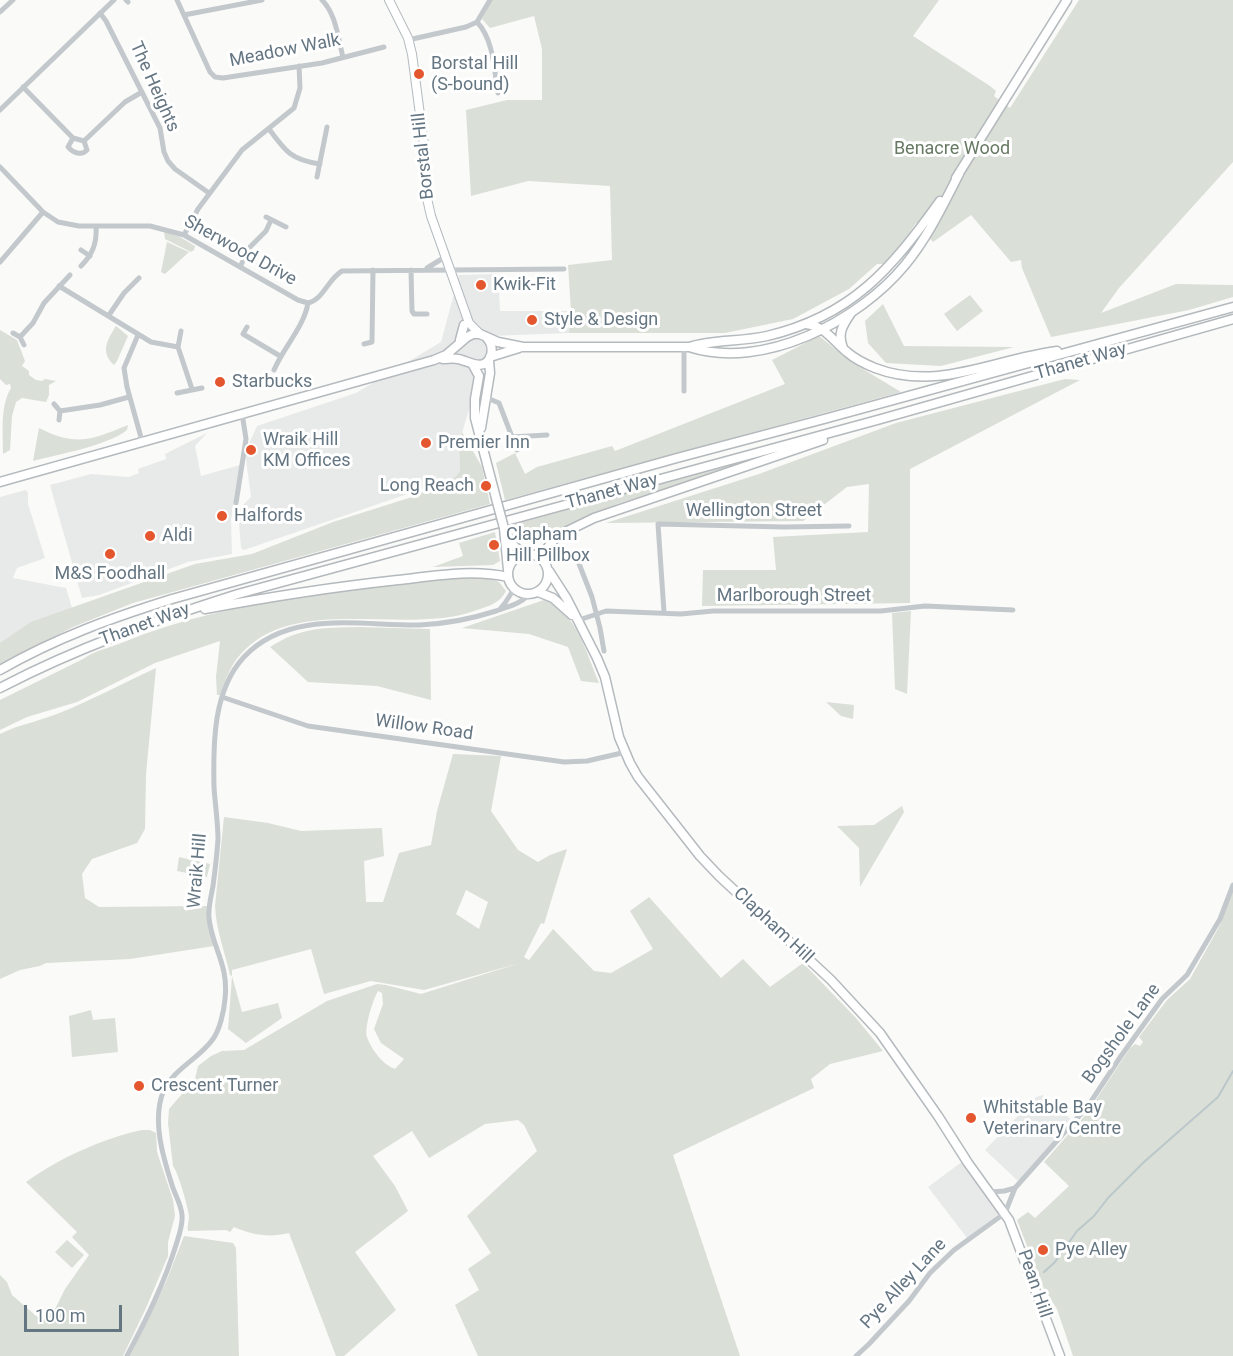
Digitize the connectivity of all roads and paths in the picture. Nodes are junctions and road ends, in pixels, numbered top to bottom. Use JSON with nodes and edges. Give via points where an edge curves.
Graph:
{"nodes":[{"id":1,"x":13,"y":0,"type":"edge"},
{"id":2,"x":114,"y":0,"type":"edge"},
{"id":3,"x":177,"y":0,"type":"edge"},
{"id":4,"x":262,"y":0,"type":"edge"},
{"id":5,"x":322,"y":0,"type":"edge"},
{"id":6,"x":389,"y":0,"type":"edge"},
{"id":7,"x":490,"y":0,"type":"edge"},
{"id":8,"x":1066,"y":0,"type":"edge"},
{"id":9,"x":0,"y":12,"type":"edge"},
{"id":10,"x":100,"y":13,"type":"junction"},
{"id":11,"x":184,"y":15,"type":"junction"},
{"id":12,"x":477,"y":22,"type":"junction"},
{"id":13,"x":408,"y":40,"type":"junction"},
{"id":14,"x":384,"y":47,"type":"dead end"},
{"id":15,"x":343,"y":57,"type":"junction"},
{"id":16,"x":298,"y":66,"type":"junction"},
{"id":17,"x":23,"y":87,"type":"junction"},
{"id":18,"x":142,"y":92,"type":"junction"},
{"id":19,"x":498,"y":93,"type":"dead end"},
{"id":20,"x":0,"y":110,"type":"edge"},
{"id":21,"x":327,"y":127,"type":"dead end"},
{"id":22,"x":269,"y":129,"type":"junction"},
{"id":23,"x":73,"y":138,"type":"junction"},
{"id":24,"x":84,"y":141,"type":"junction"},
{"id":25,"x":320,"y":164,"type":"junction"},
{"id":26,"x":0,"y":167,"type":"edge"},
{"id":27,"x":959,"y":174,"type":"junction"},
{"id":28,"x":317,"y":177,"type":"dead end"},
{"id":29,"x":209,"y":193,"type":"junction"},
{"id":30,"x":43,"y":212,"type":"junction"},
{"id":31,"x":96,"y":227,"type":"junction"},
{"id":32,"x":286,"y":227,"type":"dead end"},
{"id":33,"x":184,"y":235,"type":"junction"},
{"id":34,"x":81,"y":250,"type":"dead end"},
{"id":35,"x":90,"y":256,"type":"junction"},
{"id":36,"x":445,"y":257,"type":"junction"},
{"id":37,"x":0,"y":262,"type":"edge"},
{"id":38,"x":81,"y":266,"type":"dead end"},
{"id":39,"x":240,"y":267,"type":"junction"},
{"id":40,"x":426,"y":269,"type":"junction"},
{"id":41,"x":448,"y":269,"type":"junction"},
{"id":42,"x":564,"y":269,"type":"dead end"},
{"id":43,"x":373,"y":270,"type":"junction"},
{"id":44,"x":411,"y":270,"type":"junction"},
{"id":45,"x":70,"y":275,"type":"dead end"},
{"id":46,"x":139,"y":278,"type":"dead end"},
{"id":47,"x":59,"y":286,"type":"junction"},
{"id":48,"x":308,"y":303,"type":"junction"},
{"id":49,"x":1233,"y":307,"type":"edge"},
{"id":50,"x":464,"y":311,"type":"junction"},
{"id":51,"x":851,"y":313,"type":"junction"},
{"id":52,"x":427,"y":314,"type":"dead end"},
{"id":53,"x":110,"y":315,"type":"junction"},
{"id":54,"x":1233,"y":319,"type":"edge"},
{"id":55,"x":806,"y":324,"type":"junction"},
{"id":56,"x":464,"y":325,"type":"junction"},
{"id":57,"x":247,"y":327,"type":"dead end"},
{"id":58,"x":822,"y":329,"type":"junction"},
{"id":59,"x":180,"y":331,"type":"dead end"},
{"id":60,"x":13,"y":333,"type":"dead end"},
{"id":61,"x":138,"y":335,"type":"junction"},
{"id":62,"x":483,"y":336,"type":"junction"},
{"id":63,"x":20,"y":337,"type":"junction"},
{"id":64,"x":463,"y":340,"type":"junction"},
{"id":65,"x":364,"y":344,"type":"dead end"},
{"id":66,"x":24,"y":345,"type":"dead end"},
{"id":67,"x":178,"y":347,"type":"junction"},
{"id":68,"x":523,"y":347,"type":"junction"},
{"id":69,"x":686,"y":347,"type":"junction"},
{"id":70,"x":1086,"y":348,"type":"junction"},
{"id":71,"x":844,"y":350,"type":"junction"},
{"id":72,"x":450,"y":352,"type":"junction"},
{"id":73,"x":280,"y":356,"type":"junction"},
{"id":74,"x":489,"y":358,"type":"junction"},
{"id":75,"x":434,"y":360,"type":"junction"},
{"id":76,"x":469,"y":363,"type":"junction"},
{"id":77,"x":274,"y":370,"type":"dead end"},
{"id":78,"x":202,"y":388,"type":"dead end"},
{"id":79,"x":192,"y":389,"type":"junction"},
{"id":80,"x":684,"y":391,"type":"dead end"},
{"id":81,"x":177,"y":393,"type":"dead end"},
{"id":82,"x":129,"y":397,"type":"junction"},
{"id":83,"x":485,"y":397,"type":"junction"},
{"id":84,"x":54,"y":404,"type":"dead end"},
{"id":85,"x":60,"y":411,"type":"junction"},
{"id":86,"x":242,"y":413,"type":"junction"},
{"id":87,"x":882,"y":419,"type":"junction"},
{"id":88,"x":59,"y":420,"type":"dead end"},
{"id":89,"x":547,"y":435,"type":"dead end"},
{"id":90,"x":480,"y":437,"type":"junction"},
{"id":91,"x":511,"y":437,"type":"junction"},
{"id":92,"x":142,"y":441,"type":"junction"},
{"id":93,"x":517,"y":450,"type":"dead end"},
{"id":94,"x":1,"y":482,"type":"edge"},
{"id":95,"x":236,"y":503,"type":"dead end"},
{"id":96,"x":849,"y":526,"type":"dead end"},
{"id":97,"x":504,"y":528,"type":"junction"},
{"id":98,"x":524,"y":554,"type":"junction"},
{"id":99,"x":543,"y":560,"type":"junction"},
{"id":100,"x":571,"y":564,"type":"dead end"},
{"id":101,"x":549,"y":571,"type":"junction"},
{"id":102,"x":508,"y":574,"type":"junction"},
{"id":103,"x":514,"y":589,"type":"junction"},
{"id":104,"x":538,"y":592,"type":"junction"},
{"id":105,"x":529,"y":595,"type":"junction"},
{"id":106,"x":498,"y":610,"type":"junction"},
{"id":107,"x":1013,"y":610,"type":"dead end"},
{"id":108,"x":664,"y":612,"type":"junction"},
{"id":109,"x":173,"y":614,"type":"junction"},
{"id":110,"x":596,"y":614,"type":"junction"},
{"id":111,"x":578,"y":622,"type":"junction"},
{"id":112,"x":604,"y":651,"type":"dead end"},
{"id":113,"x":0,"y":670,"type":"edge"},
{"id":114,"x":0,"y":688,"type":"edge"},
{"id":115,"x":222,"y":697,"type":"junction"},
{"id":116,"x":626,"y":752,"type":"junction"},
{"id":117,"x":1233,"y":885,"type":"edge"},
{"id":118,"x":1015,"y":1188,"type":"junction"},
{"id":119,"x":990,"y":1192,"type":"junction"},
{"id":120,"x":1005,"y":1214,"type":"junction"},
{"id":121,"x":127,"y":1356,"type":"edge"},
{"id":122,"x":856,"y":1356,"type":"edge"},
{"id":123,"x":1060,"y":1356,"type":"edge"}],
"edges":[{"from":1,"to":9,"type":"street"},
{"from":2,"to":10,"type":"street"},
{"from":3,"to":11,"type":"street","name":"Meadow Walk"},
{"from":4,"to":11,"type":"street"},
{"from":5,"to":15,"type":"street","via":[[333,18]]},
{"from":6,"to":13,"type":"main road","name":"Borstal Hill"},
{"from":7,"to":12,"type":"street"},
{"from":8,"to":27,"type":"main road"},
{"from":10,"to":17,"type":"street"},
{"from":10,"to":18,"type":"street","name":"The Heights"},
{"from":11,"to":16,"type":"street","name":"Meadow Walk","via":[[215,77]]},
{"from":12,"to":13,"type":"street"},
{"from":12,"to":19,"type":"street","via":[[490,47]]},
{"from":13,"to":36,"type":"main road","name":"Borstal Hill","via":[[426,160],[426,194]]},
{"from":14,"to":15,"type":"street","name":"Meadow Walk"},
{"from":15,"to":16,"type":"street","name":"Meadow Walk"},
{"from":16,"to":22,"type":"street","via":[[297,101]]},
{"from":17,"to":20,"type":"street"},
{"from":17,"to":23,"type":"street"},
{"from":18,"to":24,"type":"street","via":[[125,102]]},
{"from":18,"to":29,"type":"street","name":"The Heights","via":[[160,128],[168,161]]},
{"from":21,"to":25,"type":"street"},
{"from":22,"to":25,"type":"street","via":[[289,154]]},
{"from":22,"to":29,"type":"street","via":[[242,150]]},
{"from":23,"to":24,"type":"street"},
{"from":23,"to":24,"type":"street","via":[[68,147],[72,152],[87,151]]},
{"from":25,"to":28,"type":"street"},
{"from":26,"to":30,"type":"street","name":"Sherwood Drive"},
{"from":27,"to":51,"type":"main road","via":[[913,255],[884,288]]},
{"from":27,"to":55,"type":"main road","via":[[883,274],[846,303]]},
{"from":29,"to":33,"type":"street"},
{"from":30,"to":31,"type":"street","name":"Sherwood Drive","via":[[66,225]]},
{"from":30,"to":37,"type":"street"},
{"from":31,"to":33,"type":"street","name":"Sherwood Drive","via":[[150,226]]},
{"from":31,"to":35,"type":"street"},
{"from":32,"to":39,"type":"street","via":[[269,219],[264,234],[250,247]]},
{"from":33,"to":39,"type":"street","name":"Sherwood Drive"},
{"from":34,"to":35,"type":"street"},
{"from":35,"to":38,"type":"street"},
{"from":36,"to":40,"type":"street"},
{"from":36,"to":41,"type":"main road","name":"Borstal Hill"},
{"from":39,"to":48,"type":"street","name":"Sherwood Drive"},
{"from":40,"to":41,"type":"street"},
{"from":40,"to":44,"type":"street"},
{"from":41,"to":42,"type":"street"},
{"from":41,"to":50,"type":"main road","name":"Borstal Hill"},
{"from":43,"to":44,"type":"street"},
{"from":43,"to":48,"type":"street","via":[[342,271],[317,300]]},
{"from":43,"to":65,"type":"street","via":[[372,342]]},
{"from":44,"to":52,"type":"street","via":[[412,310],[414,314]]},
{"from":45,"to":47,"type":"street"},
{"from":46,"to":53,"type":"street"},
{"from":47,"to":53,"type":"street"},
{"from":47,"to":63,"type":"street"},
{"from":48,"to":73,"type":"street"},
{"from":49,"to":70,"type":"main road","name":"Thanet Way"},
{"from":50,"to":56,"type":"main road","name":"Borstal Hill"},
{"from":50,"to":62,"type":"main road","name":"Borstal Hill","via":[[469,323]]},
{"from":51,"to":58,"type":"main road"},
{"from":51,"to":71,"type":"main road","via":[[840,330]]},
{"from":53,"to":61,"type":"street"},
{"from":54,"to":87,"type":"main road","name":"Thanet Way"},
{"from":55,"to":58,"type":"main road"},
{"from":55,"to":69,"type":"main road","via":[[741,341]]},
{"from":56,"to":64,"type":"main road","name":"Borstal Hill"},
{"from":56,"to":72,"type":"main road","via":[[462,336]]},
{"from":57,"to":73,"type":"street","via":[[243,334]]},
{"from":58,"to":69,"type":"main road","via":[[756,350],[722,353]]},
{"from":58,"to":71,"type":"main road"},
{"from":59,"to":67,"type":"street"},
{"from":60,"to":63,"type":"street"},
{"from":61,"to":67,"type":"street","via":[[159,345]]},
{"from":61,"to":82,"type":"street","via":[[124,368]]},
{"from":62,"to":64,"type":"main road","via":[[473,334]]},
{"from":62,"to":68,"type":"main road"},
{"from":62,"to":74,"type":"main road","via":[[492,348]]},
{"from":63,"to":66,"type":"street"},
{"from":64,"to":72,"type":"main road"},
{"from":64,"to":76,"type":"main road","via":[[460,350]]},
{"from":67,"to":79,"type":"street"},
{"from":68,"to":69,"type":"main road"},
{"from":68,"to":74,"type":"main road"},
{"from":69,"to":80,"type":"street"},
{"from":70,"to":71,"type":"main road","via":[[1044,353],[934,378],[886,372]]},
{"from":70,"to":113,"type":"main road","name":"Thanet Way","via":[[172,599],[106,620]]},
{"from":72,"to":75,"type":"main road"},
{"from":73,"to":77,"type":"street"},
{"from":74,"to":76,"type":"main road","via":[[483,364]]},
{"from":74,"to":83,"type":"main road"},
{"from":75,"to":76,"type":"main road","via":[[451,358]]},
{"from":75,"to":86,"type":"main road"},
{"from":76,"to":90,"type":"main road","via":[[479,376],[474,407]]},
{"from":78,"to":79,"type":"street"},
{"from":79,"to":81,"type":"street"},
{"from":82,"to":85,"type":"street"},
{"from":82,"to":92,"type":"street"},
{"from":83,"to":90,"type":"main road"},
{"from":83,"to":91,"type":"street","via":[[499,403]]},
{"from":84,"to":85,"type":"street"},
{"from":85,"to":88,"type":"street"},
{"from":86,"to":92,"type":"main road"},
{"from":86,"to":95,"type":"street","via":[[246,439]]},
{"from":87,"to":99,"type":"main road","via":[[602,514],[557,536]]},
{"from":87,"to":109,"type":"main road","name":"Thanet Way","via":[[404,547]]},
{"from":89,"to":91,"type":"street"},
{"from":90,"to":97,"type":"main road","bridge":true},
{"from":91,"to":93,"type":"street"},
{"from":92,"to":94,"type":"main road"},
{"from":96,"to":108,"type":"street","name":"Wellington Street","via":[[658,524]]},
{"from":97,"to":98,"type":"main road","via":[[514,546]]},
{"from":97,"to":102,"type":"main road"},
{"from":98,"to":99,"type":"main road"},
{"from":98,"to":102,"type":"main road","via":[[514,560]]},
{"from":99,"to":101,"type":"main road"},
{"from":100,"to":110,"type":"street","via":[[577,558]]},
{"from":101,"to":104,"type":"main road","via":[[547,583]]},
{"from":101,"to":111,"type":"main road","name":"Clapham Hill"},
{"from":102,"to":103,"type":"main road"},
{"from":102,"to":109,"type":"main road","via":[[477,573],[343,586]]},
{"from":103,"to":105,"type":"main road"},
{"from":103,"to":106,"type":"street"},
{"from":104,"to":105,"type":"main road"},
{"from":104,"to":111,"type":"main road","name":"Clapham Hill","via":[[561,603]]},
{"from":105,"to":106,"type":"street","name":"Wraik Hill","via":[[516,605]]},
{"from":106,"to":115,"type":"street","name":"Wraik Hill","via":[[440,623],[336,622],[286,630],[249,651],[234,668]]},
{"from":107,"to":108,"type":"street","name":"Marlborough Street","via":[[926,606],[881,611]]},
{"from":108,"to":110,"type":"street","name":"Marlborough Street"},
{"from":109,"to":114,"type":"main road","name":"Thanet Way","via":[[84,647]]},
{"from":110,"to":111,"type":"street","name":"Marlborough Street"},
{"from":110,"to":112,"type":"street"},
{"from":111,"to":116,"type":"main road","name":"Clapham Hill","via":[[605,677]]},
{"from":115,"to":116,"type":"street","name":"Willow Road","via":[[308,726],[564,762]]},
{"from":115,"to":121,"type":"street","name":"Wraik Hill","via":[[214,787],[218,836],[209,915],[227,981],[225,1002],[214,1038],[170,1079],[163,1093],[158,1124],[182,1225],[147,1319]]},
{"from":116,"to":119,"type":"main road","name":"Clapham Hill","via":[[638,777],[700,856],[831,980],[880,1033]]},
{"from":117,"to":118,"type":"street","name":"Bogshole Lane","via":[[1220,919],[1187,975],[1162,999],[1088,1106]]},
{"from":118,"to":119,"type":"street"},
{"from":118,"to":120,"type":"street","name":"Bogshole Lane"},
{"from":119,"to":120,"type":"main road","name":"Clapham Hill"},
{"from":120,"to":122,"type":"street","name":"Pye Alley Lane","via":[[938,1266]]},
{"from":120,"to":123,"type":"main road","name":"Pean Hill"}]}
